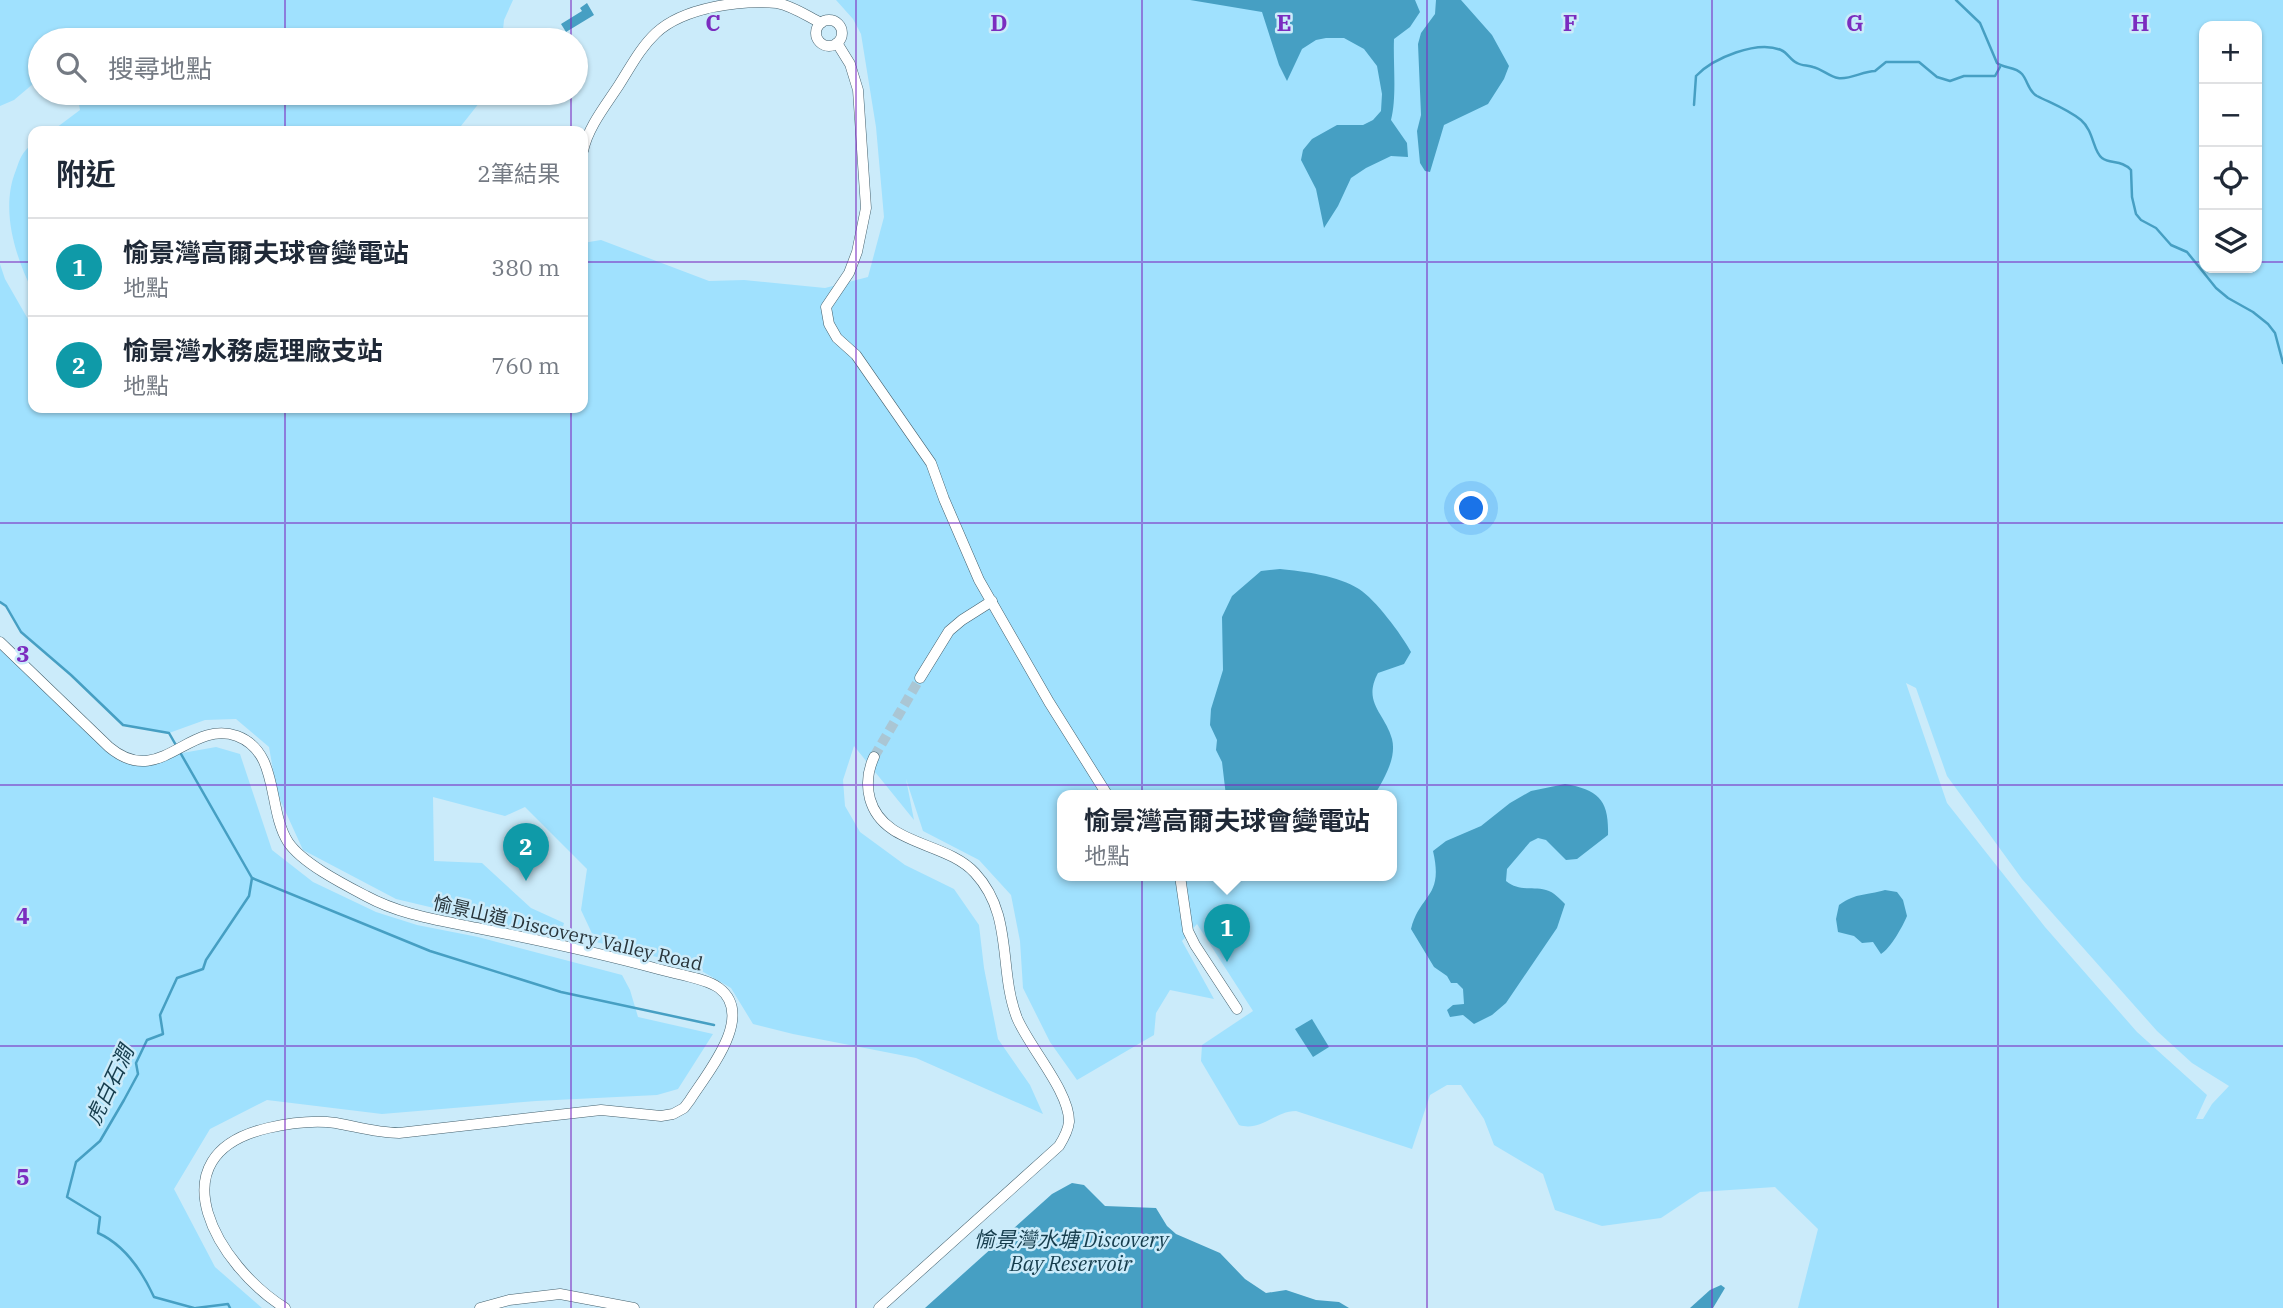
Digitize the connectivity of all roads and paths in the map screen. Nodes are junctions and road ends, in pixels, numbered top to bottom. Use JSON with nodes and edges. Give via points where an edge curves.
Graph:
{"nodes":[{"id":1,"x":821,"y":23,"type":"junction"},
{"id":2,"x":837,"y":43,"type":"junction"},
{"id":3,"x":588,"y":137,"type":"edge"},
{"id":4,"x":992,"y":601,"type":"junction"},
{"id":5,"x":0,"y":642,"type":"edge"},
{"id":6,"x":920,"y":678,"type":"tunnel mouth"},
{"id":7,"x":874,"y":757,"type":"tunnel mouth"},
{"id":8,"x":1104,"y":790,"type":"edge"},
{"id":9,"x":1181,"y":881,"type":"edge"},
{"id":10,"x":1237,"y":1009,"type":"dead end"},
{"id":11,"x":285,"y":1308,"type":"edge"},
{"id":12,"x":480,"y":1308,"type":"edge"},
{"id":13,"x":634,"y":1308,"type":"edge"},
{"id":14,"x":879,"y":1308,"type":"edge"}],
"edges":[{"from":1,"to":2,"type":"street","via":[[832,20],[839,25]]},
{"from":1,"to":2,"type":"street","via":[[818,39],[828,46]]},
{"from":1,"to":3,"type":"street","via":[[775,2],[712,5],[681,17],[657,32],[640,51]]},
{"from":2,"to":4,"type":"street","via":[[858,90],[866,208],[857,253],[827,307],[829,324],[882,390],[931,463],[960,539]]},
{"from":4,"to":6,"type":"street","via":[[954,625]]},
{"from":4,"to":8,"type":"street"},
{"from":5,"to":11,"type":"street","name":"愉景山道 Discovery Valley Road","via":[[119,755],[130,760],[147,762],[211,734],[237,737],[254,747],[265,763],[288,842],[307,860],[367,897],[404,913],[630,961],[704,982],[720,989],[728,1002],[734,1019],[724,1048],[684,1108],[673,1114],[601,1110],[399,1133],[303,1122],[265,1128],[233,1140],[216,1155],[206,1175],[207,1213],[235,1264]]},
{"from":7,"to":14,"type":"street","via":[[868,791],[880,819],[895,831],[964,863],[987,888],[1003,930],[1007,981],[1016,1016],[1061,1094],[1069,1122],[1059,1146]]},
{"from":9,"to":10,"type":"street","via":[[1188,931]]},
{"from":12,"to":13,"type":"street","via":[[560,1294]]}]}
